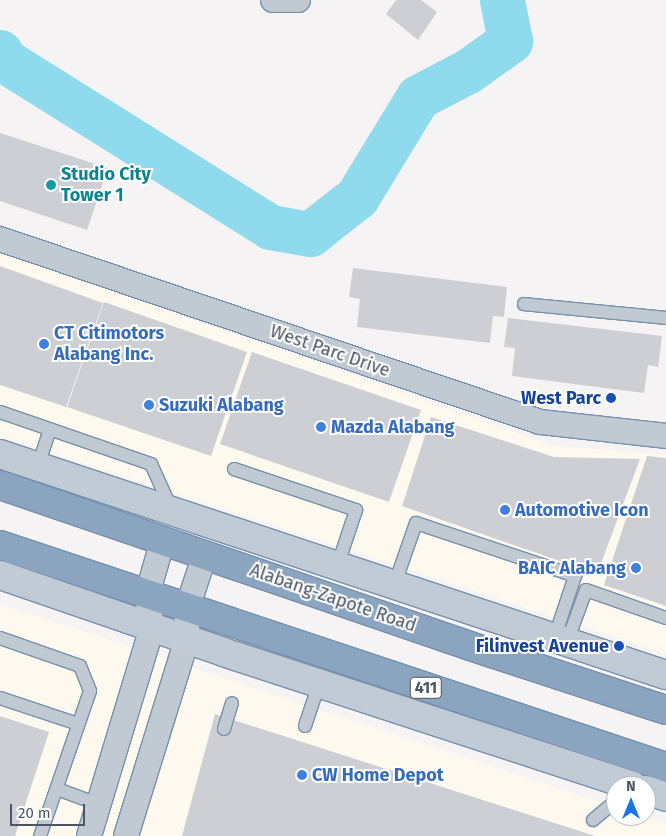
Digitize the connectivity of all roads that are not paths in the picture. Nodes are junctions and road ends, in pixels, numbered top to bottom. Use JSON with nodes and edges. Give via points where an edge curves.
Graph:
{"nodes":[{"id":1,"x":273,"y":0,"type":"edge"},
{"id":2,"x":298,"y":0,"type":"edge"},
{"id":3,"x":0,"y":239,"type":"edge"},
{"id":4,"x":524,"y":304,"type":"dead end"},
{"id":5,"x":666,"y":318,"type":"edge"},
{"id":6,"x":0,"y":412,"type":"edge"},
{"id":7,"x":50,"y":430,"type":"junction"},
{"id":8,"x":666,"y":436,"type":"edge"},
{"id":9,"x":0,"y":454,"type":"edge"},
{"id":10,"x":38,"y":466,"type":"junction"},
{"id":11,"x":234,"y":468,"type":"dead end"},
{"id":12,"x":0,"y":485,"type":"edge"},
{"id":13,"x":173,"y":512,"type":"junction"},
{"id":14,"x":163,"y":540,"type":"junction"},
{"id":15,"x":0,"y":545,"type":"edge"},
{"id":16,"x":205,"y":554,"type":"junction"},
{"id":17,"x":337,"y":567,"type":"junction"},
{"id":18,"x":0,"y":575,"type":"edge"},
{"id":19,"x":394,"y":586,"type":"junction"},
{"id":20,"x":147,"y":595,"type":"junction"},
{"id":21,"x":187,"y":609,"type":"junction"},
{"id":22,"x":666,"y":618,"type":"edge"},
{"id":23,"x":152,"y":627,"type":"junction"},
{"id":24,"x":0,"y":638,"type":"edge"},
{"id":25,"x":187,"y":639,"type":"junction"},
{"id":26,"x":561,"y":640,"type":"junction"},
{"id":27,"x":666,"y":675,"type":"edge"},
{"id":28,"x":319,"y":684,"type":"junction"},
{"id":29,"x":0,"y":698,"type":"edge"},
{"id":30,"x":232,"y":703,"type":"dead end"},
{"id":31,"x":666,"y":710,"type":"edge"},
{"id":32,"x":78,"y":724,"type":"junction"},
{"id":33,"x":305,"y":726,"type":"dead end"},
{"id":34,"x":224,"y":729,"type":"dead end"},
{"id":35,"x":666,"y":767,"type":"edge"},
{"id":36,"x":606,"y":777,"type":"edge"},
{"id":37,"x":57,"y":789,"type":"junction"},
{"id":38,"x":98,"y":804,"type":"junction"},
{"id":39,"x":606,"y":810,"type":"edge"},
{"id":40,"x":594,"y":820,"type":"dead end"},
{"id":41,"x":40,"y":836,"type":"edge"},
{"id":42,"x":89,"y":836,"type":"edge"},
{"id":43,"x":126,"y":836,"type":"edge"}],
"edges":[{"from":1,"to":2,"type":"street"},
{"from":3,"to":8,"type":"street","name":"West Parc Drive","via":[[540,422]]},
{"from":4,"to":5,"type":"lane"},
{"from":6,"to":7,"type":"lane"},
{"from":7,"to":10,"type":"lane"},
{"from":7,"to":13,"type":"lane","via":[[151,464]]},
{"from":9,"to":10,"type":"main road","name":"Alabang-Zapote Road"},
{"from":10,"to":13,"type":"main road","name":"Alabang-Zapote Road"},
{"from":11,"to":17,"type":"lane","via":[[356,510]]},
{"from":12,"to":14,"type":"highway","name":"Alabang-Zapote Road"},
{"from":13,"to":17,"type":"main road","name":"Alabang-Zapote Road"},
{"from":14,"to":16,"type":"highway","name":"Alabang-Zapote Road"},
{"from":14,"to":20,"type":"street"},
{"from":15,"to":20,"type":"highway","number":"411"},
{"from":16,"to":21,"type":"street"},
{"from":16,"to":31,"type":"highway","name":"Alabang-Zapote Road"},
{"from":17,"to":19,"type":"main road","name":"Alabang-Zapote Road"},
{"from":18,"to":23,"type":"main road","number":"411"},
{"from":19,"to":26,"type":"main road","name":"Alabang-Zapote Road"},
{"from":19,"to":26,"type":"lane","via":[[416,523],[575,576]]},
{"from":20,"to":21,"type":"highway","number":"411"},
{"from":20,"to":23,"type":"street"},
{"from":21,"to":25,"type":"street"},
{"from":21,"to":35,"type":"highway","number":"411"},
{"from":22,"to":26,"type":"lane","via":[[586,590]]},
{"from":23,"to":25,"type":"main road","number":"411"},
{"from":23,"to":38,"type":"street"},
{"from":24,"to":32,"type":"lane","via":[[80,666],[90,691]]},
{"from":25,"to":28,"type":"main road","number":"411"},
{"from":25,"to":43,"type":"street"},
{"from":26,"to":27,"type":"main road","name":"Alabang-Zapote Road"},
{"from":28,"to":33,"type":"lane"},
{"from":28,"to":36,"type":"main road","number":"411"},
{"from":29,"to":32,"type":"lane"},
{"from":30,"to":34,"type":"lane"},
{"from":32,"to":37,"type":"lane"},
{"from":37,"to":38,"type":"lane"},
{"from":37,"to":41,"type":"lane"},
{"from":38,"to":42,"type":"street"},
{"from":39,"to":40,"type":"lane"}]}
